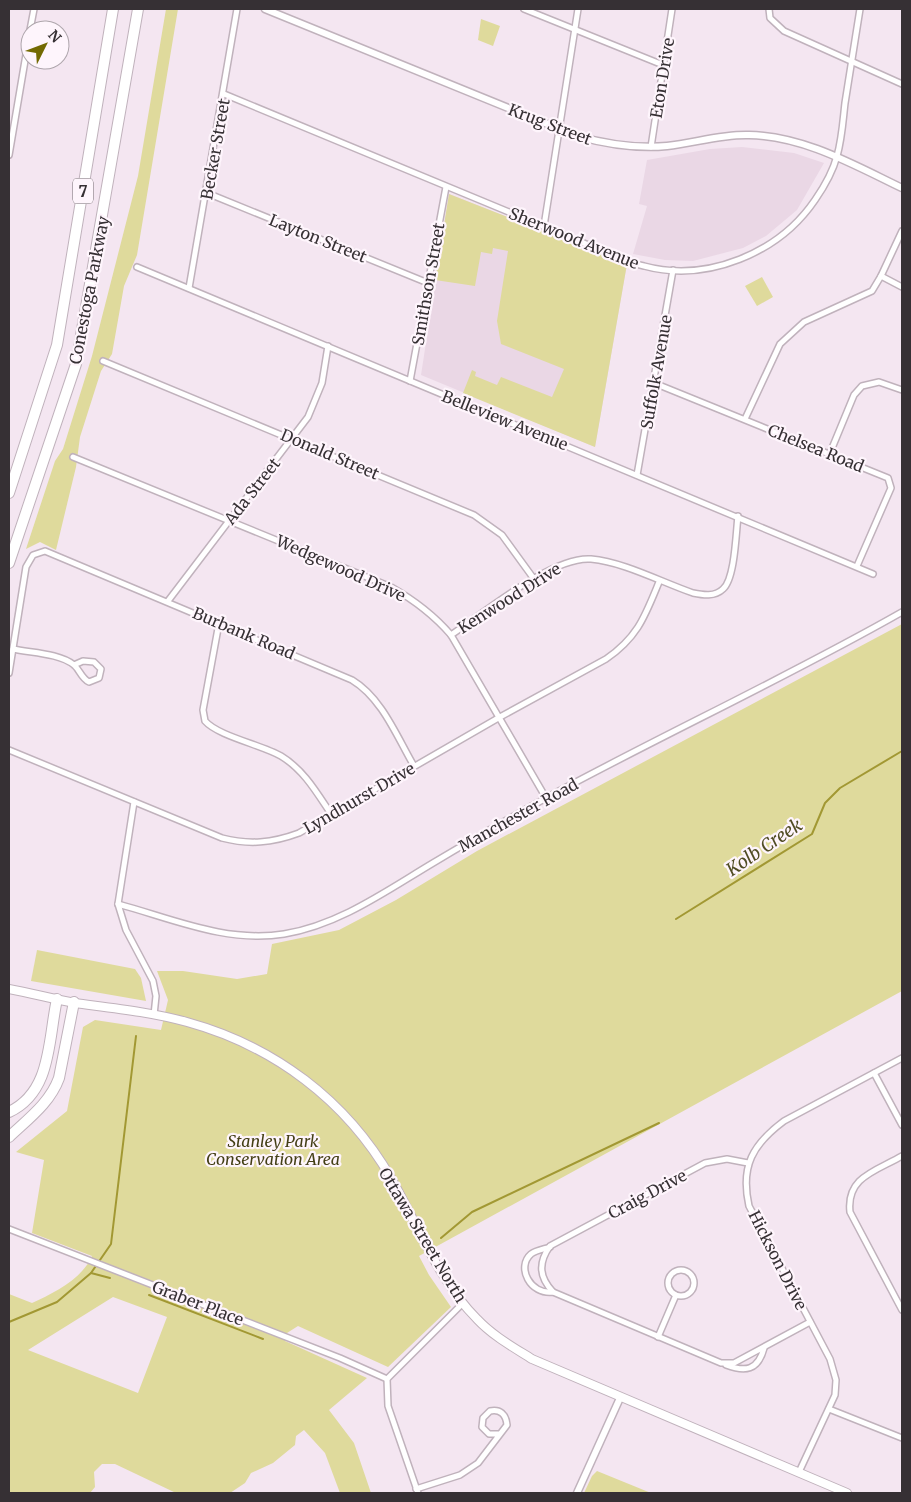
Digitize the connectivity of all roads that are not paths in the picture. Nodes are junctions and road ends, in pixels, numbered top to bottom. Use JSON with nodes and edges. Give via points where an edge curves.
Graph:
{"nodes":[{"id":1,"x":113,"y":9,"type":"edge"},
{"id":2,"x":138,"y":9,"type":"edge"},
{"id":3,"x":237,"y":9,"type":"edge"},
{"id":4,"x":265,"y":9,"type":"edge"},
{"id":5,"x":524,"y":9,"type":"edge"},
{"id":6,"x":578,"y":9,"type":"edge"},
{"id":7,"x":672,"y":9,"type":"edge"},
{"id":8,"x":769,"y":9,"type":"edge"},
{"id":9,"x":860,"y":9,"type":"edge"},
{"id":10,"x":575,"y":30,"type":"junction"},
{"id":11,"x":852,"y":61,"type":"junction"},
{"id":12,"x":664,"y":65,"type":"junction"},
{"id":13,"x":23,"y":70,"type":"edge"},
{"id":14,"x":902,"y":84,"type":"edge"},
{"id":15,"x":224,"y":94,"type":"junction"},
{"id":16,"x":560,"y":129,"type":"junction"},
{"id":17,"x":651,"y":147,"type":"junction"},
{"id":18,"x":9,"y":154,"type":"edge"},
{"id":19,"x":837,"y":157,"type":"junction"},
{"id":20,"x":446,"y":187,"type":"junction"},
{"id":21,"x":902,"y":188,"type":"edge"},
{"id":22,"x":207,"y":193,"type":"junction"},
{"id":23,"x":544,"y":226,"type":"junction"},
{"id":24,"x":902,"y":231,"type":"edge"},
{"id":25,"x":137,"y":267,"type":"dead end"},
{"id":26,"x":673,"y":270,"type":"junction"},
{"id":27,"x":881,"y":276,"type":"junction"},
{"id":28,"x":428,"y":283,"type":"junction"},
{"id":29,"x":902,"y":287,"type":"edge"},
{"id":30,"x":189,"y":288,"type":"junction"},
{"id":31,"x":328,"y":346,"type":"junction"},
{"id":32,"x":103,"y":361,"type":"dead end"},
{"id":33,"x":410,"y":381,"type":"junction"},
{"id":34,"x":654,"y":383,"type":"junction"},
{"id":35,"x":902,"y":390,"type":"edge"},
{"id":36,"x":745,"y":419,"type":"junction"},
{"id":37,"x":293,"y":439,"type":"junction"},
{"id":38,"x":830,"y":453,"type":"junction"},
{"id":39,"x":73,"y":457,"type":"dead end"},
{"id":40,"x":638,"y":475,"type":"junction"},
{"id":41,"x":9,"y":494,"type":"edge"},
{"id":42,"x":738,"y":516,"type":"junction"},
{"id":43,"x":229,"y":520,"type":"junction"},
{"id":44,"x":9,"y":563,"type":"edge"},
{"id":45,"x":857,"y":566,"type":"junction"},
{"id":46,"x":873,"y":574,"type":"dead end"},
{"id":47,"x":534,"y":579,"type":"junction"},
{"id":48,"x":659,"y":582,"type":"junction"},
{"id":49,"x":168,"y":600,"type":"junction"},
{"id":50,"x":902,"y":612,"type":"edge"},
{"id":51,"x":219,"y":623,"type":"junction"},
{"id":52,"x":451,"y":635,"type":"junction"},
{"id":53,"x":13,"y":649,"type":"junction"},
{"id":54,"x":74,"y":665,"type":"junction"},
{"id":55,"x":9,"y":673,"type":"edge"},
{"id":56,"x":500,"y":716,"type":"junction"},
{"id":57,"x":9,"y":750,"type":"edge"},
{"id":58,"x":414,"y":766,"type":"junction"},
{"id":59,"x":546,"y":798,"type":"junction"},
{"id":60,"x":134,"y":802,"type":"junction"},
{"id":61,"x":331,"y":814,"type":"junction"},
{"id":62,"x":118,"y":904,"type":"junction"},
{"id":63,"x":9,"y":989,"type":"edge"},
{"id":64,"x":57,"y":999,"type":"junction"},
{"id":65,"x":74,"y":1002,"type":"junction"},
{"id":66,"x":154,"y":1015,"type":"junction"},
{"id":67,"x":902,"y":1058,"type":"edge"},
{"id":68,"x":874,"y":1073,"type":"junction"},
{"id":69,"x":9,"y":1112,"type":"edge"},
{"id":70,"x":902,"y":1126,"type":"edge"},
{"id":71,"x":9,"y":1137,"type":"edge"},
{"id":72,"x":902,"y":1156,"type":"edge"},
{"id":73,"x":748,"y":1163,"type":"junction"},
{"id":74,"x":9,"y":1229,"type":"edge"},
{"id":75,"x":550,"y":1246,"type":"junction"},
{"id":76,"x":553,"y":1292,"type":"junction"},
{"id":77,"x":676,"y":1295,"type":"junction"},
{"id":78,"x":463,"y":1303,"type":"junction"},
{"id":79,"x":902,"y":1310,"type":"edge"},
{"id":80,"x":810,"y":1322,"type":"junction"},
{"id":81,"x":658,"y":1337,"type":"junction"},
{"id":82,"x":764,"y":1348,"type":"junction"},
{"id":83,"x":721,"y":1363,"type":"junction"},
{"id":84,"x":387,"y":1379,"type":"junction"},
{"id":85,"x":620,"y":1398,"type":"junction"},
{"id":86,"x":829,"y":1409,"type":"junction"},
{"id":87,"x":499,"y":1434,"type":"junction"},
{"id":88,"x":902,"y":1438,"type":"edge"},
{"id":89,"x":799,"y":1472,"type":"junction"},
{"id":90,"x":417,"y":1491,"type":"edge"},
{"id":91,"x":577,"y":1493,"type":"edge"},
{"id":92,"x":846,"y":1493,"type":"edge"}],
"edges":[{"from":1,"to":41,"type":"highway","name":"Conestoga Parkway","number":"7","via":[[56,345]]},
{"from":2,"to":44,"type":"highway","name":"Conestoga Parkway","number":"7","via":[[76,364]]},
{"from":3,"to":15,"type":"street","name":"Becker Street"},
{"from":4,"to":16,"type":"street","name":"Krug Street"},
{"from":5,"to":10,"type":"street"},
{"from":6,"to":10,"type":"street"},
{"from":7,"to":12,"type":"street","name":"Eton Drive"},
{"from":8,"to":11,"type":"street","via":[[770,18],[784,31]]},
{"from":9,"to":11,"type":"street","name":"Sherwood Avenue"},
{"from":10,"to":12,"type":"street"},
{"from":10,"to":16,"type":"street"},
{"from":11,"to":14,"type":"street"},
{"from":11,"to":19,"type":"street","name":"Sherwood Avenue"},
{"from":12,"to":17,"type":"street","name":"Eton Drive"},
{"from":13,"to":18,"type":"street"},
{"from":15,"to":20,"type":"street","name":"Sherwood Avenue"},
{"from":15,"to":22,"type":"street","name":"Becker Street"},
{"from":16,"to":17,"type":"street","name":"Krug Street","via":[[606,144]]},
{"from":16,"to":23,"type":"street"},
{"from":17,"to":19,"type":"street","name":"Krug Street","via":[[750,135],[803,143]]},
{"from":19,"to":21,"type":"street","name":"Krug Street"},
{"from":19,"to":26,"type":"street","name":"Sherwood Avenue","via":[[822,188],[799,220],[761,251],[726,264]]},
{"from":20,"to":23,"type":"street","name":"Sherwood Avenue"},
{"from":20,"to":28,"type":"street","name":"Smithson Street"},
{"from":22,"to":28,"type":"street","name":"Layton Street"},
{"from":22,"to":30,"type":"street","name":"Becker Street"},
{"from":23,"to":26,"type":"street","name":"Sherwood Avenue","via":[[645,267]]},
{"from":24,"to":27,"type":"street"},
{"from":25,"to":30,"type":"street","name":"Belleview Avenue"},
{"from":26,"to":34,"type":"street","name":"Suffolk Avenue"},
{"from":27,"to":29,"type":"street"},
{"from":27,"to":36,"type":"street","via":[[876,286],[866,294],[818,314],[794,329],[772,358]]},
{"from":28,"to":33,"type":"street","name":"Smithson Street"},
{"from":30,"to":31,"type":"street","name":"Belleview Avenue"},
{"from":31,"to":33,"type":"street","name":"Belleview Avenue"},
{"from":31,"to":37,"type":"street","name":"Ada Street","via":[[322,383],[308,417]]},
{"from":32,"to":37,"type":"street","name":"Donald Street"},
{"from":33,"to":40,"type":"street","name":"Belleview Avenue"},
{"from":34,"to":36,"type":"street","name":"Chelsea Road"},
{"from":34,"to":40,"type":"street","name":"Suffolk Avenue"},
{"from":35,"to":38,"type":"street","via":[[879,382],[862,386],[854,395]]},
{"from":36,"to":38,"type":"street","name":"Chelsea Road"},
{"from":37,"to":43,"type":"street","name":"Ada Street"},
{"from":37,"to":47,"type":"street","name":"Donald Street","via":[[483,520],[507,540]]},
{"from":38,"to":45,"type":"street","name":"Chelsea Road","via":[[884,476],[891,484]]},
{"from":39,"to":43,"type":"street","name":"Wedgewood Drive"},
{"from":40,"to":42,"type":"street","name":"Belleview Avenue"},
{"from":42,"to":45,"type":"street","name":"Belleview Avenue"},
{"from":42,"to":48,"type":"street","name":"Kenwood Drive","via":[[730,578],[722,590],[703,595]]},
{"from":43,"to":49,"type":"street","name":"Ada Street"},
{"from":43,"to":52,"type":"street","name":"Wedgewood Drive","via":[[391,587],[416,601]]},
{"from":45,"to":46,"type":"street","name":"Belleview Avenue"},
{"from":47,"to":48,"type":"street","name":"Kenwood Drive","via":[[559,565],[582,559],[604,561]]},
{"from":47,"to":52,"type":"street","name":"Kenwood Drive"},
{"from":48,"to":56,"type":"street","name":"Lyndhurst Drive","via":[[638,630],[620,649]]},
{"from":49,"to":51,"type":"street","name":"Burbank Road"},
{"from":49,"to":53,"type":"street","name":"Burbank Road","via":[[52,553],[36,552],[26,567]]},
{"from":50,"to":59,"type":"street","name":"Manchester Road"},
{"from":51,"to":58,"type":"street","name":"Burbank Road","via":[[359,684],[376,701]]},
{"from":51,"to":61,"type":"street","via":[[203,710],[205,721],[290,762],[307,779]]},
{"from":52,"to":56,"type":"street","name":"Wedgewood Drive"},
{"from":53,"to":54,"type":"street"},
{"from":53,"to":55,"type":"street"},
{"from":54,"to":54,"type":"street","via":[[82,678],[89,682],[101,674],[101,669],[94,662],[83,661]]},
{"from":56,"to":58,"type":"street","name":"Lyndhurst Drive"},
{"from":56,"to":59,"type":"street","name":"Wedgewood Drive"},
{"from":57,"to":60,"type":"street","name":"Lyndhurst Drive"},
{"from":58,"to":61,"type":"street","name":"Lyndhurst Drive"},
{"from":59,"to":62,"type":"street","name":"Manchester Road","via":[[338,918],[313,927],[283,934],[243,937],[218,933]]},
{"from":60,"to":61,"type":"street","name":"Lyndhurst Drive","via":[[222,838],[253,844],[290,836]]},
{"from":60,"to":62,"type":"street"},
{"from":62,"to":66,"type":"street","via":[[126,930],[153,981],[156,996]]},
{"from":63,"to":64,"type":"main road","name":"Ottawa Street North"},
{"from":64,"to":65,"type":"main road","name":"Ottawa Street North"},
{"from":64,"to":69,"type":"highway","via":[[40,1084],[31,1098]]},
{"from":65,"to":66,"type":"main road","name":"Ottawa Street North"},
{"from":65,"to":71,"type":"highway","via":[[60,1078],[55,1089]]},
{"from":66,"to":78,"type":"main road","name":"Ottawa Street North","via":[[232,1037],[276,1060],[320,1090],[369,1144],[441,1271]]},
{"from":67,"to":68,"type":"street","name":"Hickson Drive"},
{"from":68,"to":70,"type":"street"},
{"from":68,"to":73,"type":"street","name":"Hickson Drive","via":[[784,1121],[756,1146]]},
{"from":72,"to":79,"type":"street","via":[[860,1179],[849,1200],[850,1212]]},
{"from":73,"to":75,"type":"street","name":"Craig Drive","via":[[727,1159],[705,1163]]},
{"from":73,"to":80,"type":"street","name":"Hickson Drive","via":[[746,1191],[749,1206]]},
{"from":74,"to":84,"type":"street","name":"Graber Place"},
{"from":75,"to":76,"type":"street","via":[[541,1264],[541,1274]]},
{"from":75,"to":76,"type":"street","name":"Craig Drive","via":[[531,1254],[526,1275],[535,1290]]},
{"from":76,"to":81,"type":"street","name":"Craig Drive"},
{"from":77,"to":77,"type":"street","via":[[686,1295],[693,1288],[692,1278],[685,1271],[675,1272],[669,1279],[669,1288]]},
{"from":77,"to":81,"type":"street"},
{"from":78,"to":84,"type":"street"},
{"from":78,"to":85,"type":"main road","name":"Ottawa Street North","via":[[493,1334],[518,1350]]},
{"from":80,"to":82,"type":"street","name":"Craig Drive"},
{"from":80,"to":86,"type":"street","name":"Hickson Drive","via":[[830,1359],[836,1380],[835,1395]]},
{"from":81,"to":83,"type":"street","name":"Craig Drive"},
{"from":82,"to":83,"type":"street","name":"Craig Drive","via":[[734,1363]]},
{"from":82,"to":83,"type":"street","name":"Craig Drive","via":[[759,1361],[748,1370]]},
{"from":84,"to":90,"type":"street","via":[[388,1406]]},
{"from":85,"to":89,"type":"main road","name":"Ottawa Street North"},
{"from":85,"to":91,"type":"street"},
{"from":86,"to":88,"type":"street"},
{"from":86,"to":89,"type":"street","name":"Hickson Drive"},
{"from":87,"to":87,"type":"street","via":[[505,1429],[507,1420],[501,1412],[490,1411],[483,1418],[482,1427],[489,1434]]},
{"from":87,"to":90,"type":"street","via":[[472,1467],[460,1475]]},
{"from":89,"to":92,"type":"main road","name":"Ottawa Street North"}]}
